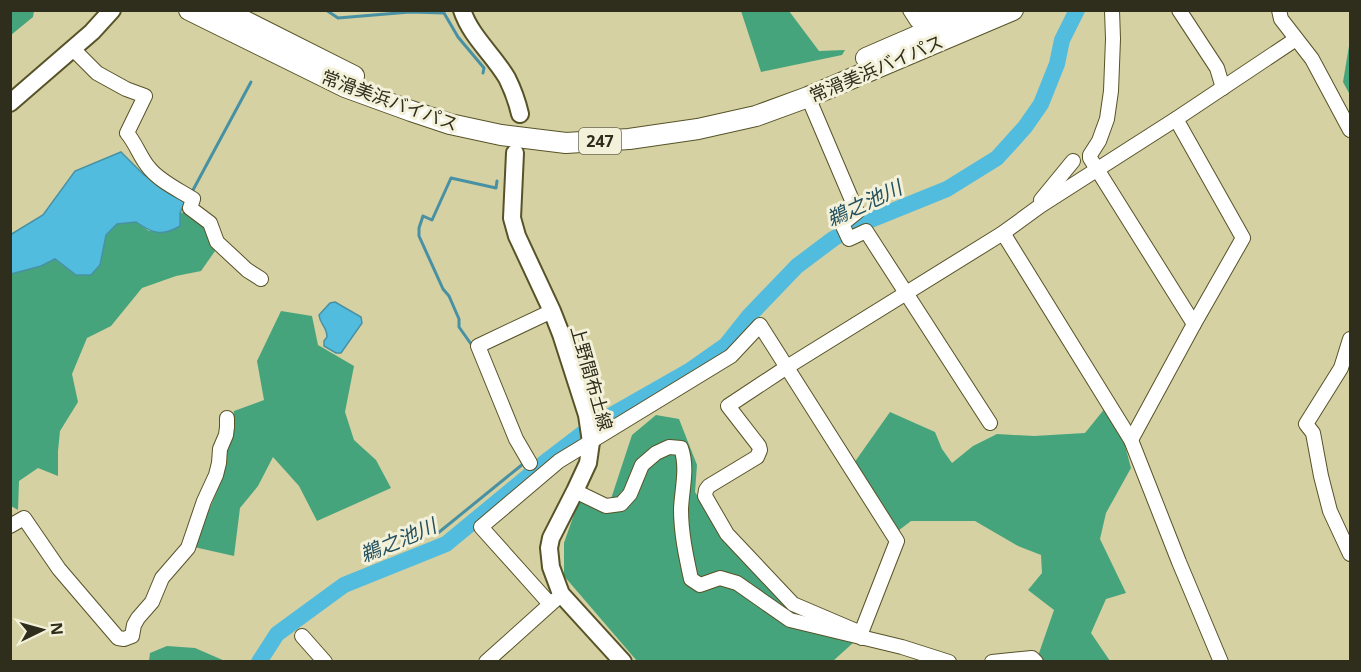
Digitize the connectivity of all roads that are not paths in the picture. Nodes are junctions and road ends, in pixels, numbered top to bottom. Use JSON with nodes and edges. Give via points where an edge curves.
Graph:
{"nodes":[{"id":1,"x":112,"y":10,"type":"edge"},
{"id":2,"x":189,"y":10,"type":"edge"},
{"id":3,"x":223,"y":10,"type":"edge"},
{"id":4,"x":462,"y":10,"type":"edge"},
{"id":5,"x":910,"y":10,"type":"edge"},
{"id":6,"x":941,"y":10,"type":"edge"},
{"id":7,"x":977,"y":10,"type":"edge"},
{"id":8,"x":1013,"y":10,"type":"edge"},
{"id":9,"x":1112,"y":10,"type":"edge"},
{"id":10,"x":1179,"y":10,"type":"edge"},
{"id":11,"x":1279,"y":10,"type":"edge"},
{"id":12,"x":1296,"y":39,"type":"junction"},
{"id":13,"x":74,"y":49,"type":"junction"},
{"id":14,"x":1223,"y":88,"type":"junction"},
{"id":15,"x":808,"y":97,"type":"junction"},
{"id":16,"x":10,"y":104,"type":"edge"},
{"id":17,"x":519,"y":114,"type":"dead end"},
{"id":18,"x":1176,"y":119,"type":"junction"},
{"id":19,"x":1350,"y":130,"type":"edge"},
{"id":20,"x":515,"y":153,"type":"dead end"},
{"id":21,"x":1073,"y":162,"type":"dead end"},
{"id":22,"x":1097,"y":170,"type":"junction"},
{"id":23,"x":1040,"y":206,"type":"junction"},
{"id":24,"x":1004,"y":232,"type":"junction"},
{"id":25,"x":261,"y":279,"type":"dead end"},
{"id":26,"x":906,"y":292,"type":"junction"},
{"id":27,"x":552,"y":311,"type":"junction"},
{"id":28,"x":1194,"y":324,"type":"junction"},
{"id":29,"x":1350,"y":339,"type":"edge"},
{"id":30,"x":787,"y":367,"type":"junction"},
{"id":31,"x":227,"y":418,"type":"dead end"},
{"id":32,"x":990,"y":423,"type":"dead end"},
{"id":33,"x":1131,"y":440,"type":"junction"},
{"id":34,"x":591,"y":442,"type":"junction"},
{"id":35,"x":530,"y":463,"type":"dead end"},
{"id":36,"x":575,"y":491,"type":"junction"},
{"id":37,"x":10,"y":526,"type":"edge"},
{"id":38,"x":1350,"y":554,"type":"edge"},
{"id":39,"x":555,"y":599,"type":"junction"},
{"id":40,"x":302,"y":636,"type":"dead end"},
{"id":41,"x":862,"y":636,"type":"junction"},
{"id":42,"x":325,"y":662,"type":"edge"},
{"id":43,"x":486,"y":662,"type":"edge"},
{"id":44,"x":623,"y":662,"type":"edge"},
{"id":45,"x":949,"y":662,"type":"edge"},
{"id":46,"x":992,"y":662,"type":"edge"},
{"id":47,"x":1036,"y":662,"type":"edge"},
{"id":48,"x":1221,"y":662,"type":"edge"}],
"edges":[{"from":1,"to":13,"type":"main road"},
{"from":2,"to":15,"type":"highway","name":"常滑美浜バイパス","number":"247","via":[[345,87],[450,124],[501,135],[566,143],[629,139],[756,116]]},
{"from":3,"to":7,"type":"highway","name":"常滑美浜バイパス","number":"247","via":[[355,76],[410,98],[504,122],[565,130],[625,129],[756,103]]},
{"from":4,"to":17,"type":"main road","via":[[478,41],[507,79]]},
{"from":5,"to":6,"type":"street","via":[[917,21]]},
{"from":8,"to":15,"type":"highway","name":"常滑美浜バイパス","number":"247"},
{"from":9,"to":22,"type":"street","via":[[1107,119],[1090,155]]},
{"from":10,"to":14,"type":"street","via":[[1217,68]]},
{"from":11,"to":12,"type":"street"},
{"from":12,"to":14,"type":"street"},
{"from":12,"to":19,"type":"street","via":[[1312,59]]},
{"from":13,"to":16,"type":"main road"},
{"from":13,"to":25,"type":"street","via":[[97,73],[144,96],[127,133],[144,161],[154,173],[193,199],[190,208],[210,223],[217,242]]},
{"from":14,"to":18,"type":"street"},
{"from":15,"to":26,"type":"street","via":[[857,212],[842,225],[849,239],[866,231]]},
{"from":18,"to":22,"type":"street"},
{"from":18,"to":28,"type":"street","via":[[1243,238]]},
{"from":20,"to":27,"type":"main road","name":"上野間布土線","via":[[512,218]]},
{"from":21,"to":23,"type":"street","via":[[1041,199]]},
{"from":22,"to":23,"type":"street"},
{"from":22,"to":28,"type":"street"},
{"from":23,"to":24,"type":"street"},
{"from":24,"to":26,"type":"street"},
{"from":24,"to":33,"type":"street"},
{"from":26,"to":30,"type":"street"},
{"from":26,"to":32,"type":"street"},
{"from":27,"to":34,"type":"main road","name":"上野間布土線","via":[[587,415]]},
{"from":27,"to":35,"type":"street","via":[[478,346],[516,439]]},
{"from":28,"to":33,"type":"street"},
{"from":29,"to":38,"type":"street","via":[[1341,368],[1306,424],[1314,433],[1330,511]]},
{"from":30,"to":34,"type":"street","via":[[760,325],[731,356]]},
{"from":30,"to":41,"type":"street","via":[[897,541]]},
{"from":30,"to":41,"type":"street","via":[[728,406],[760,452],[709,486],[705,496],[727,534],[793,604]]},
{"from":31,"to":37,"type":"street","via":[[216,475],[188,548],[162,578],[129,638],[118,638],[59,568],[24,518]]},
{"from":33,"to":48,"type":"street"},
{"from":34,"to":36,"type":"main road","name":"上野間布土線","via":[[588,463]]},
{"from":34,"to":39,"type":"street","via":[[559,461],[481,527]]},
{"from":36,"to":39,"type":"main road","name":"上野間布土線","via":[[549,548]]},
{"from":36,"to":41,"type":"street","via":[[606,506],[621,504],[630,494],[642,465],[669,447],[681,448],[685,460],[682,539],[691,579],[700,585],[720,578],[737,582],[790,620]]},
{"from":39,"to":43,"type":"street"},
{"from":39,"to":44,"type":"main road","name":"上野間布土線"},
{"from":40,"to":42,"type":"street"},
{"from":41,"to":45,"type":"street"},
{"from":46,"to":47,"type":"street","via":[[1032,658]]}]}
